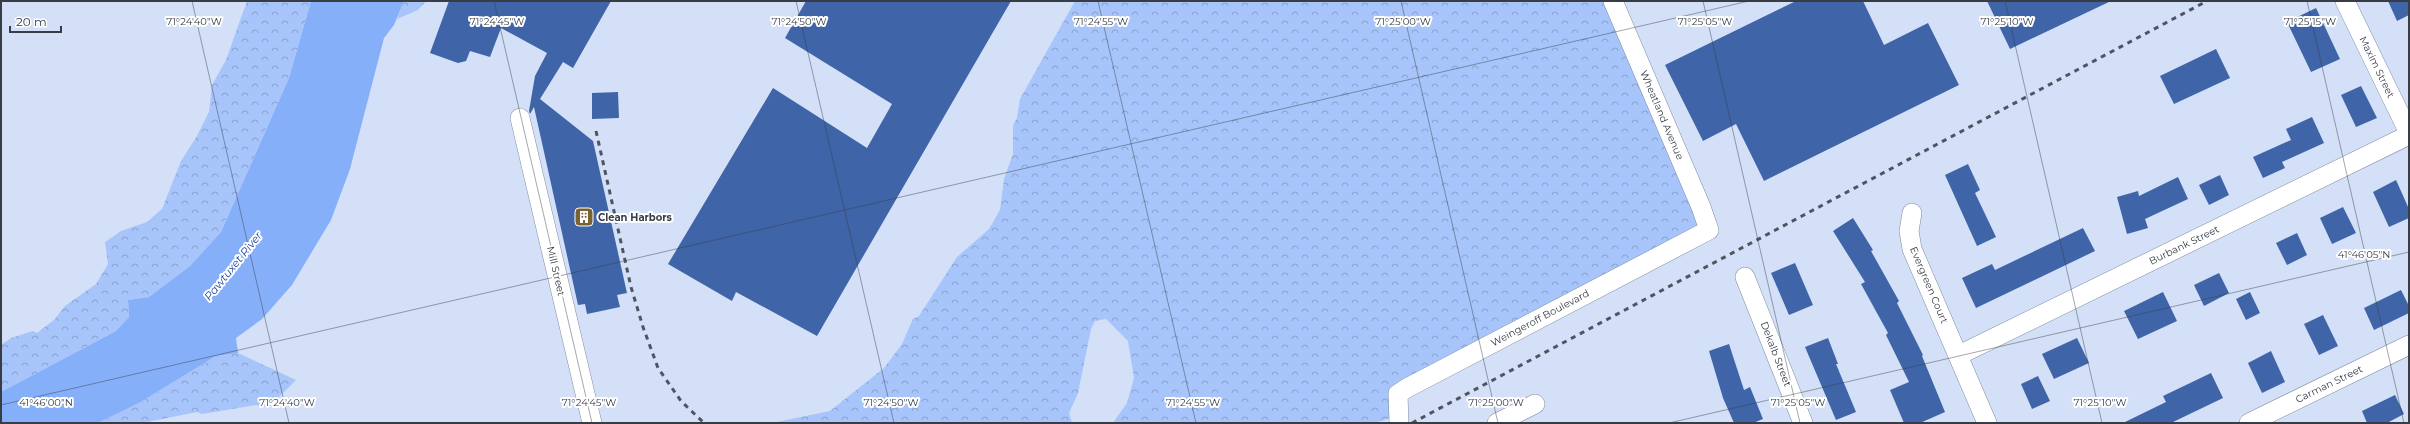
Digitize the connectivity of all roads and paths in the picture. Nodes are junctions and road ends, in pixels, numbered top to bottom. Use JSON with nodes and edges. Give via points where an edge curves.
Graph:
{"nodes":[{"id":1,"x":1613,"y":1,"type":"edge"},
{"id":2,"x":2345,"y":1,"type":"edge"},
{"id":3,"x":520,"y":118,"type":"dead end"},
{"id":4,"x":2409,"y":134,"type":"edge"},
{"id":5,"x":1912,"y":213,"type":"dead end"},
{"id":6,"x":1709,"y":230,"type":"joint"},
{"id":7,"x":1745,"y":277,"type":"dead end"},
{"id":8,"x":2409,"y":345,"type":"edge"},
{"id":9,"x":1958,"y":355,"type":"junction"},
{"id":10,"x":1534,"y":404,"type":"dead end"},
{"id":11,"x":592,"y":423,"type":"edge"},
{"id":12,"x":1399,"y":423,"type":"edge"},
{"id":13,"x":1496,"y":423,"type":"edge"},
{"id":14,"x":1803,"y":423,"type":"edge"},
{"id":15,"x":1987,"y":423,"type":"edge"},
{"id":16,"x":2249,"y":423,"type":"edge"}],
"edges":[{"from":1,"to":6,"type":"street","name":"Wheatland Avenue"},
{"from":2,"to":4,"type":"street","name":"Maxim Street"},
{"from":3,"to":11,"type":"street","name":"Mill Street"},
{"from":4,"to":9,"type":"street","name":"Burbank Street"},
{"from":5,"to":9,"type":"street","name":"Evergreen Court","via":[[1909,231],[1912,249]]},
{"from":6,"to":12,"type":"street","name":"Weingeroff Boulevard","via":[[1398,394]]},
{"from":7,"to":14,"type":"street","name":"Dekalb Street"},
{"from":8,"to":16,"type":"street","name":"Carman Street"},
{"from":9,"to":15,"type":"street","name":"Evergreen Court"},
{"from":10,"to":13,"type":"street"}]}
